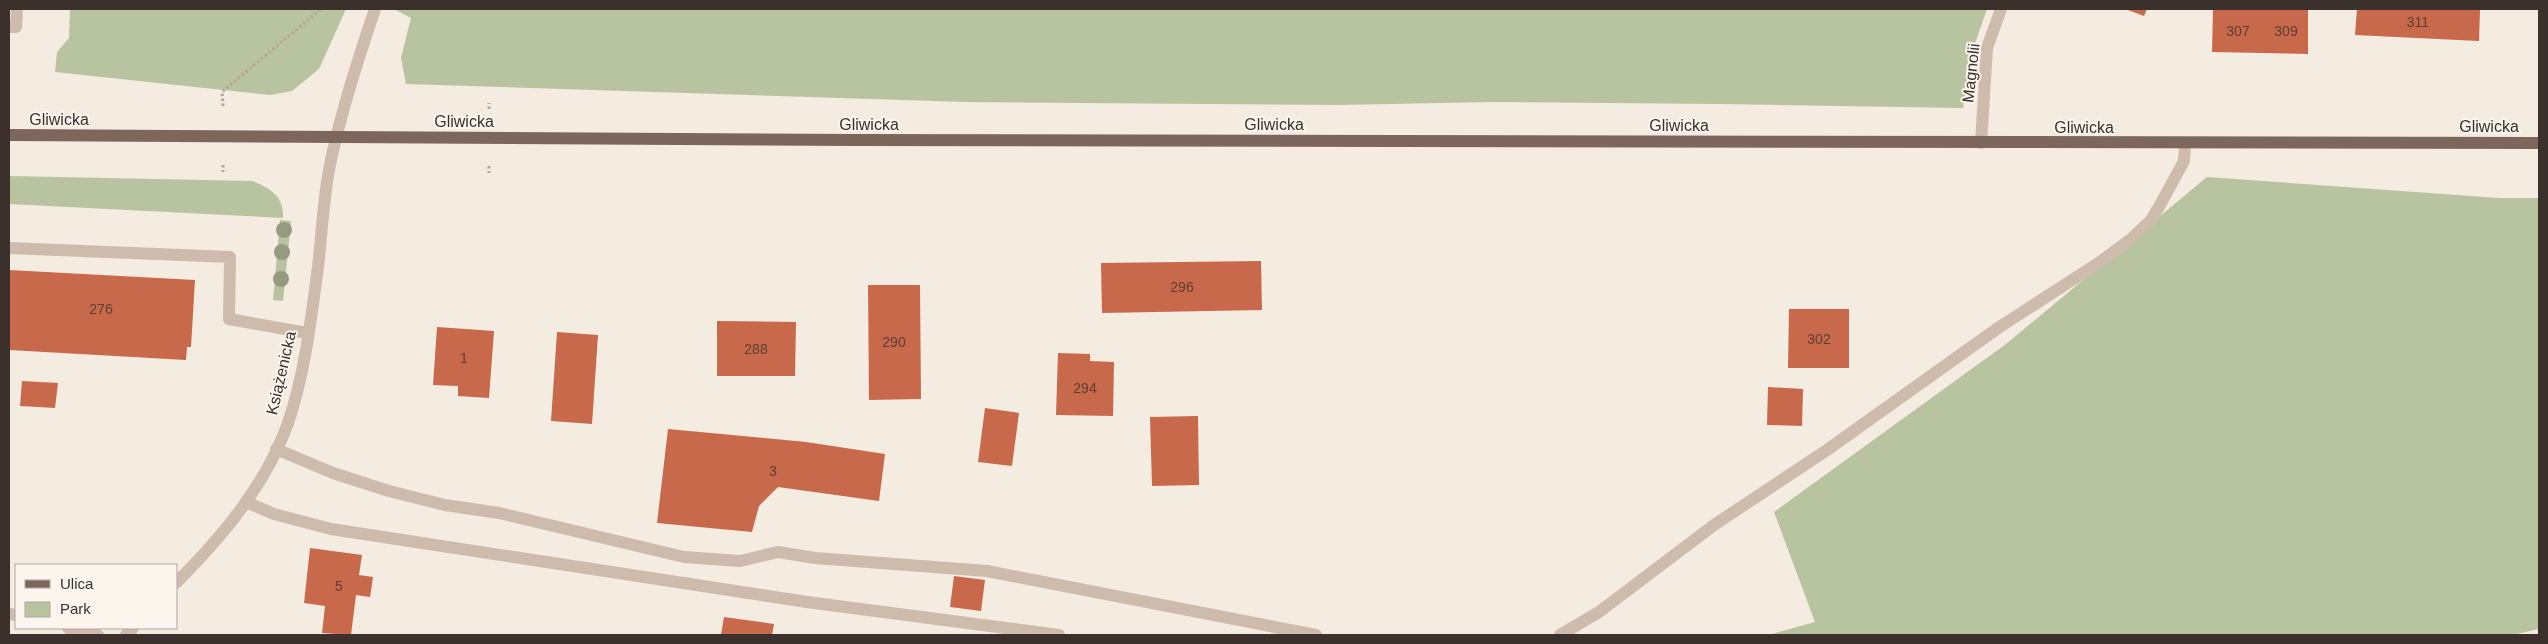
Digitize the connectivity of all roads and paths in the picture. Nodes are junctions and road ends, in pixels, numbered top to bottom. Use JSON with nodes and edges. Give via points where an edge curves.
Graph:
{"nodes":[{"id":1,"x":17,"y":9,"type":"edge"},
{"id":2,"x":321,"y":9,"type":"edge"},
{"id":3,"x":374,"y":9,"type":"edge"},
{"id":4,"x":2001,"y":9,"type":"edge"},
{"id":5,"x":9,"y":27,"type":"edge"},
{"id":6,"x":489,"y":103,"type":"dead end"},
{"id":7,"x":222,"y":106,"type":"dead end"},
{"id":8,"x":489,"y":109,"type":"dead end"},
{"id":9,"x":9,"y":135,"type":"edge"},
{"id":10,"x":336,"y":137,"type":"junction"},
{"id":11,"x":1980,"y":143,"type":"junction"},
{"id":12,"x":2185,"y":143,"type":"junction"},
{"id":13,"x":2539,"y":143,"type":"edge"},
{"id":14,"x":223,"y":166,"type":"dead end"},
{"id":15,"x":489,"y":166,"type":"dead end"},
{"id":16,"x":223,"y":172,"type":"dead end"},
{"id":17,"x":489,"y":173,"type":"dead end"},
{"id":18,"x":9,"y":248,"type":"edge"},
{"id":19,"x":307,"y":333,"type":"junction"},
{"id":20,"x":276,"y":448,"type":"junction"},
{"id":21,"x":246,"y":502,"type":"junction"},
{"id":22,"x":178,"y":581,"type":"edge"},
{"id":23,"x":72,"y":629,"type":"edge"},
{"id":24,"x":98,"y":635,"type":"edge"},
{"id":25,"x":1059,"y":635,"type":"edge"},
{"id":26,"x":1316,"y":635,"type":"edge"},
{"id":27,"x":1560,"y":635,"type":"edge"}],
"edges":[{"from":1,"to":5,"type":"street","via":[[16,27]]},
{"from":2,"to":7,"type":"path","via":[[222,92]]},
{"from":3,"to":10,"type":"street","name":"Książenicka"},
{"from":4,"to":11,"type":"street","name":"Magnolii","via":[[1987,48]]},
{"from":6,"to":8,"type":"path"},
{"from":9,"to":10,"type":"main road","name":"Gliwicka"},
{"from":10,"to":11,"type":"main road","name":"Gliwicka"},
{"from":10,"to":19,"type":"street","name":"Książenicka","via":[[329,167]]},
{"from":11,"to":12,"type":"main road","name":"Gliwicka"},
{"from":12,"to":13,"type":"main road","name":"Gliwicka"},
{"from":12,"to":27,"type":"street","via":[[2184,161],[2155,212],[2120,248],[1998,328],[1827,450],[1714,525],[1599,612]]},
{"from":14,"to":16,"type":"path"},
{"from":15,"to":17,"type":"path"},
{"from":18,"to":19,"type":"street","via":[[230,257],[228,319]]},
{"from":19,"to":20,"type":"street","name":"Książenicka","via":[[295,398]]},
{"from":20,"to":21,"type":"street","name":"Książenicka"},
{"from":20,"to":26,"type":"street","via":[[333,473],[389,491],[445,505],[499,513],[684,557],[740,561],[778,552],[815,558],[986,571]]},
{"from":21,"to":22,"type":"street","name":"Książenicka","via":[[205,554]]},
{"from":21,"to":25,"type":"street","via":[[274,514],[330,529],[806,602]]},
{"from":23,"to":24,"type":"street"}]}
